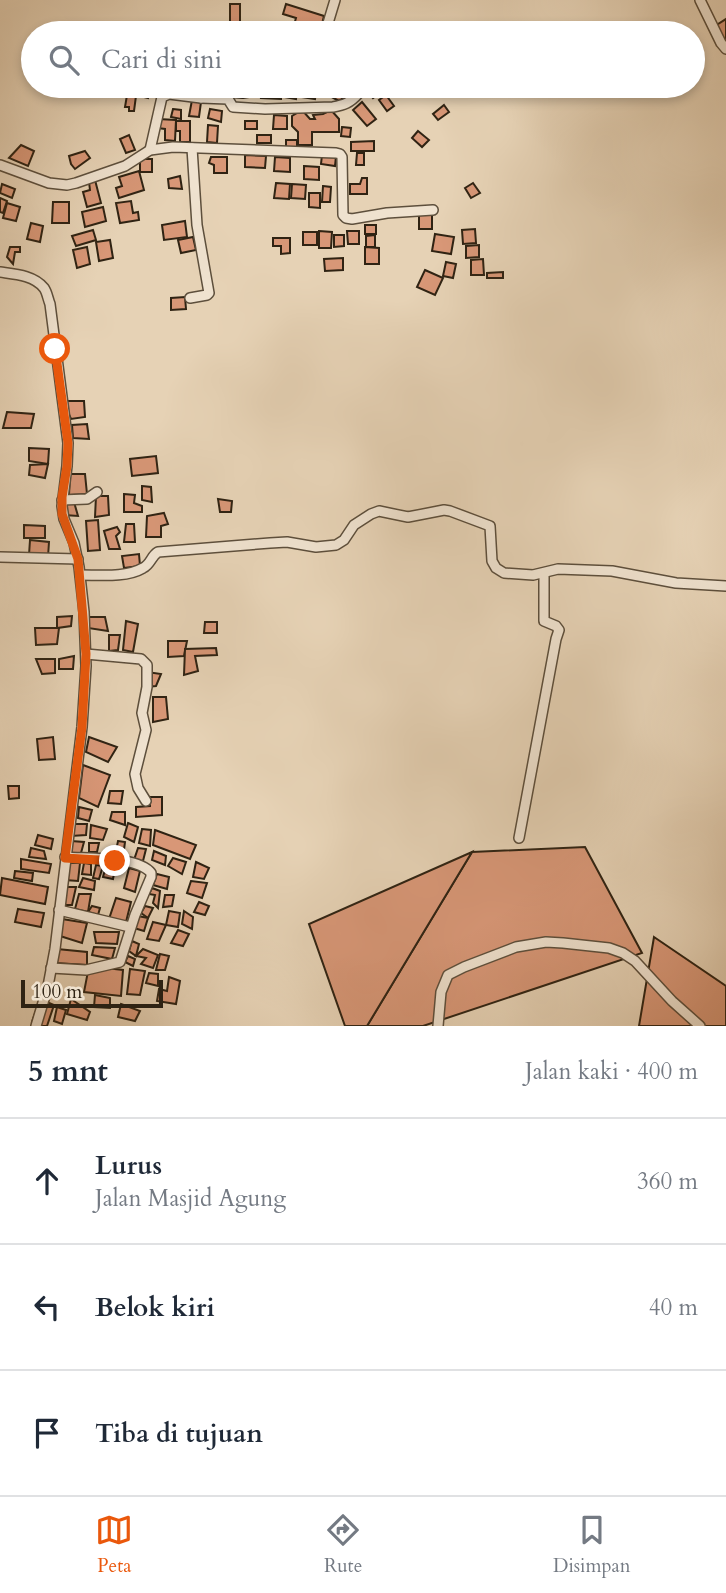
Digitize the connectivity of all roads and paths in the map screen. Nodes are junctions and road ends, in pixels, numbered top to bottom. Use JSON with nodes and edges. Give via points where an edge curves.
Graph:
{"nodes":[{"id":1,"x":335,"y":0,"type":"edge"},
{"id":2,"x":700,"y":0,"type":"edge"},
{"id":3,"x":330,"y":21,"type":"edge"},
{"id":4,"x":726,"y":49,"type":"edge"},
{"id":5,"x":162,"y":98,"type":"edge"},
{"id":6,"x":201,"y":98,"type":"edge"},
{"id":7,"x":354,"y":98,"type":"edge"},
{"id":8,"x":192,"y":148,"type":"junction"},
{"id":9,"x":150,"y":150,"type":"junction"},
{"id":10,"x":0,"y":165,"type":"edge"},
{"id":11,"x":433,"y":210,"type":"dead end"},
{"id":12,"x":0,"y":272,"type":"edge"},
{"id":13,"x":190,"y":298,"type":"dead end"},
{"id":14,"x":97,"y":492,"type":"dead end"},
{"id":15,"x":62,"y":500,"type":"junction"},
{"id":16,"x":0,"y":557,"type":"edge"},
{"id":17,"x":78,"y":559,"type":"junction"},
{"id":18,"x":544,"y":573,"type":"junction"},
{"id":19,"x":80,"y":575,"type":"junction"},
{"id":20,"x":726,"y":586,"type":"edge"},
{"id":21,"x":86,"y":654,"type":"junction"},
{"id":22,"x":146,"y":801,"type":"dead end"},
{"id":23,"x":519,"y":838,"type":"dead end"},
{"id":24,"x":65,"y":858,"type":"junction"},
{"id":25,"x":59,"y":911,"type":"junction"},
{"id":26,"x":130,"y":927,"type":"junction"},
{"id":27,"x":51,"y":968,"type":"junction"},
{"id":28,"x":36,"y":1026,"type":"edge"},
{"id":29,"x":438,"y":1026,"type":"edge"},
{"id":30,"x":700,"y":1026,"type":"edge"}],
"edges":[{"from":1,"to":3,"type":"street"},
{"from":2,"to":4,"type":"street"},
{"from":5,"to":9,"type":"street"},
{"from":6,"to":7,"type":"street","via":[[228,99],[233,107],[265,109],[342,106]]},
{"from":8,"to":9,"type":"street"},
{"from":8,"to":11,"type":"street","via":[[341,154],[346,219]]},
{"from":8,"to":13,"type":"street","via":[[197,225],[209,293]]},
{"from":9,"to":10,"type":"street","via":[[125,166],[67,185]]},
{"from":12,"to":15,"type":"street","via":[[37,281],[45,288],[50,304],[68,443]]},
{"from":14,"to":15,"type":"street","via":[[87,499]]},
{"from":15,"to":17,"type":"street"},
{"from":16,"to":17,"type":"street"},
{"from":17,"to":19,"type":"street"},
{"from":18,"to":19,"type":"street","via":[[499,570],[491,558],[491,526],[444,510],[408,517],[375,512],[354,525],[336,545],[287,542],[158,552],[147,566],[131,573]]},
{"from":18,"to":20,"type":"street","via":[[558,569],[612,571],[676,583]]},
{"from":18,"to":23,"type":"street","via":[[544,621],[559,630]]},
{"from":19,"to":21,"type":"street"},
{"from":21,"to":22,"type":"street","via":[[141,659],[147,665],[142,713],[146,730],[135,774]]},
{"from":21,"to":24,"type":"street"},
{"from":24,"to":25,"type":"street"},
{"from":24,"to":26,"type":"street","via":[[130,862],[150,870]]},
{"from":25,"to":26,"type":"street"},
{"from":25,"to":27,"type":"street"},
{"from":26,"to":27,"type":"street","via":[[120,962],[86,970]]},
{"from":27,"to":28,"type":"street"},
{"from":29,"to":30,"type":"street","via":[[441,992],[449,975],[516,947],[546,942],[623,953]]}]}
